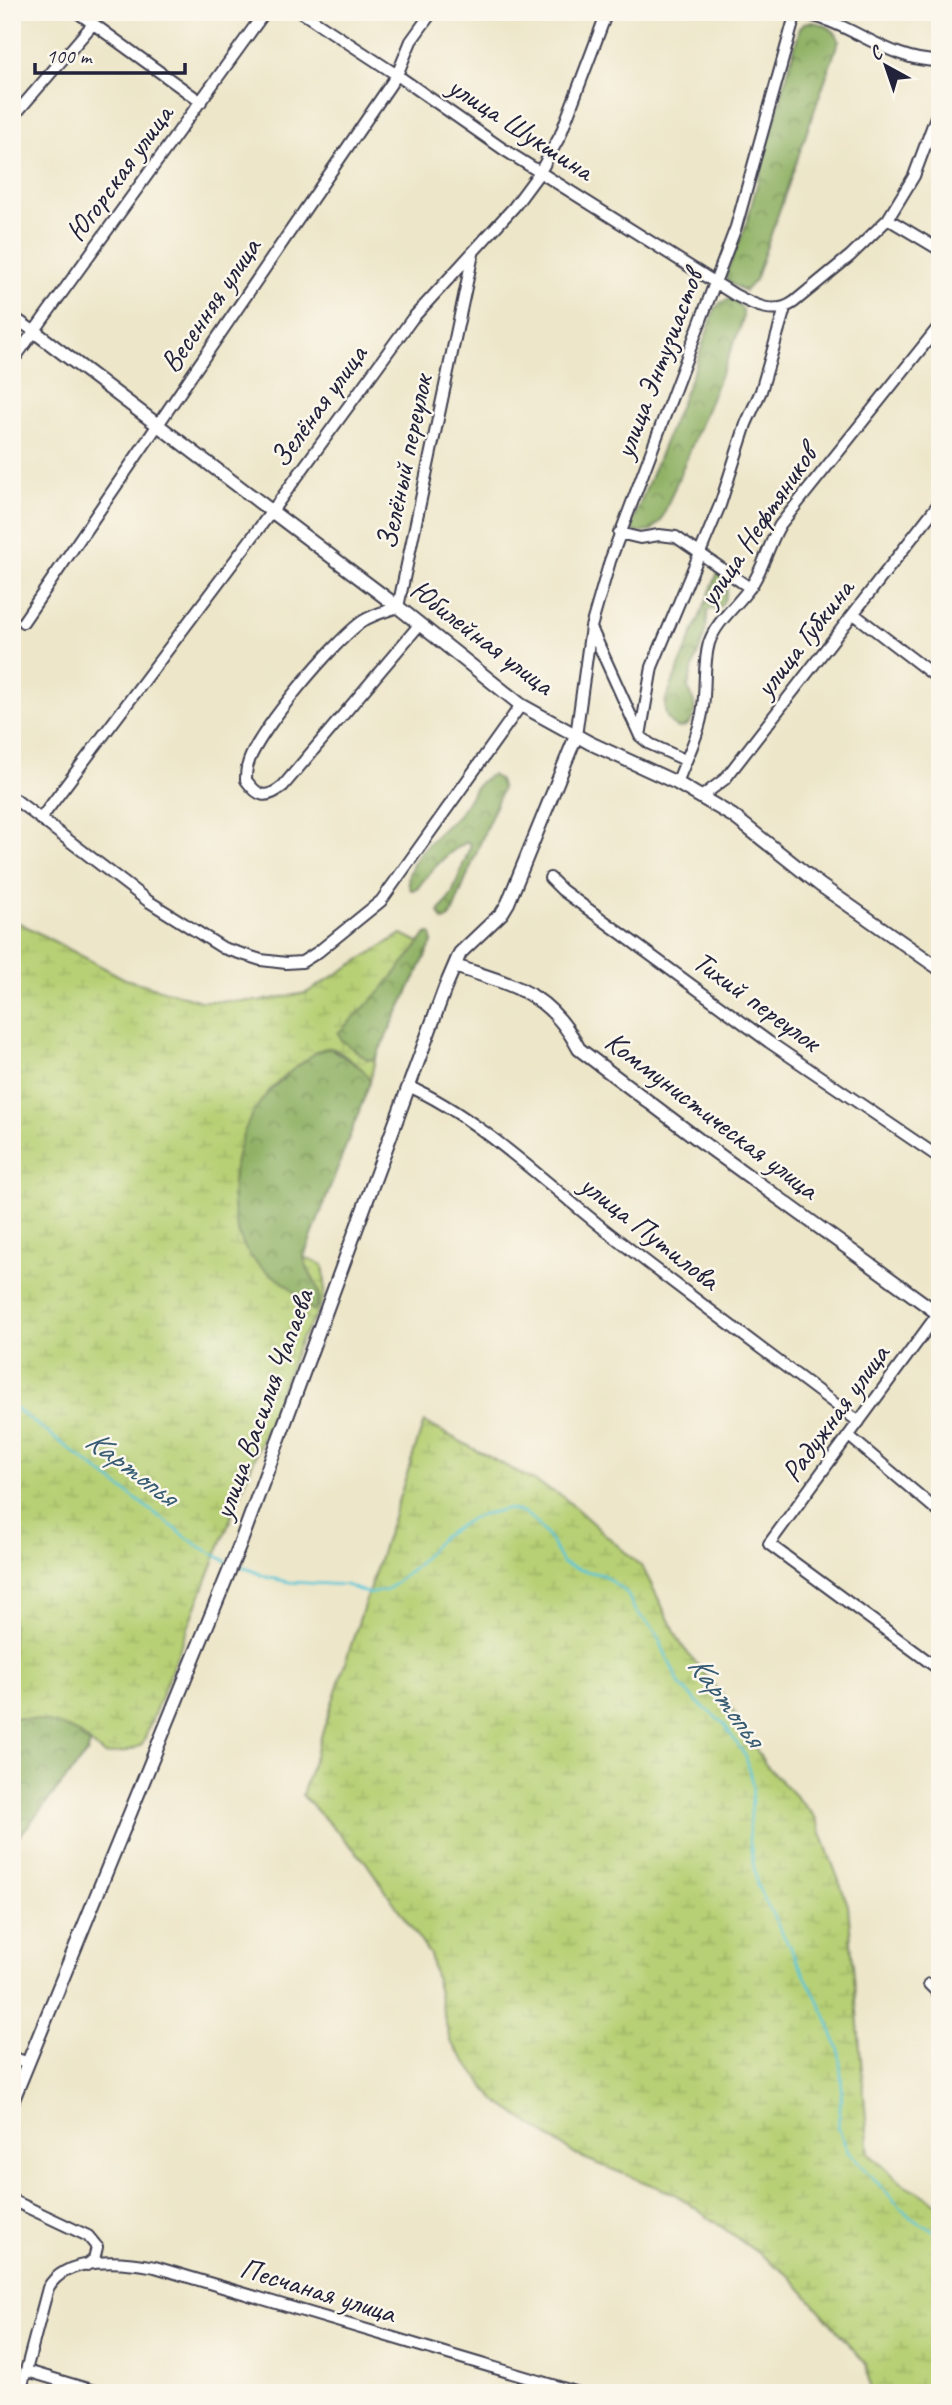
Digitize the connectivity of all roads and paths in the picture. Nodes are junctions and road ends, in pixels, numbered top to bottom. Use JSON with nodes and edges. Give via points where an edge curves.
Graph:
{"nodes":[{"id":1,"x":77,"y":12,"type":"edge"},
{"id":2,"x":265,"y":12,"type":"edge"},
{"id":3,"x":301,"y":12,"type":"edge"},
{"id":4,"x":432,"y":12,"type":"edge"},
{"id":5,"x":607,"y":12,"type":"edge"},
{"id":6,"x":796,"y":13,"type":"edge"},
{"id":7,"x":93,"y":24,"type":"junction"},
{"id":8,"x":940,"y":61,"type":"edge"},
{"id":9,"x":397,"y":75,"type":"junction"},
{"id":10,"x":201,"y":102,"type":"junction"},
{"id":11,"x":940,"y":106,"type":"edge"},
{"id":12,"x":12,"y":118,"type":"edge"},
{"id":13,"x":540,"y":172,"type":"junction"},
{"id":14,"x":888,"y":219,"type":"junction"},
{"id":15,"x":940,"y":250,"type":"edge"},
{"id":16,"x":474,"y":251,"type":"junction"},
{"id":17,"x":716,"y":283,"type":"junction"},
{"id":18,"x":785,"y":308,"type":"junction"},
{"id":19,"x":12,"y":316,"type":"edge"},
{"id":20,"x":940,"y":325,"type":"edge"},
{"id":21,"x":34,"y":331,"type":"junction"},
{"id":22,"x":12,"y":362,"type":"edge"},
{"id":23,"x":159,"y":425,"type":"junction"},
{"id":24,"x":940,"y":502,"type":"edge"},
{"id":25,"x":272,"y":511,"type":"junction"},
{"id":26,"x":619,"y":533,"type":"junction"},
{"id":27,"x":698,"y":552,"type":"junction"},
{"id":28,"x":750,"y":588,"type":"junction"},
{"id":29,"x":398,"y":607,"type":"junction"},
{"id":30,"x":854,"y":614,"type":"junction"},
{"id":31,"x":23,"y":622,"type":"dead end"},
{"id":32,"x":420,"y":624,"type":"junction"},
{"id":33,"x":591,"y":627,"type":"junction"},
{"id":34,"x":940,"y":680,"type":"edge"},
{"id":35,"x":521,"y":705,"type":"junction"},
{"id":36,"x":576,"y":736,"type":"junction"},
{"id":37,"x":640,"y":736,"type":"junction"},
{"id":38,"x":685,"y":760,"type":"junction"},
{"id":39,"x":677,"y":783,"type":"junction"},
{"id":40,"x":12,"y":797,"type":"edge"},
{"id":41,"x":701,"y":797,"type":"junction"},
{"id":42,"x":42,"y":817,"type":"junction"},
{"id":43,"x":550,"y":878,"type":"dead end"},
{"id":44,"x":455,"y":966,"type":"junction"},
{"id":45,"x":940,"y":969,"type":"edge"},
{"id":46,"x":408,"y":1086,"type":"junction"},
{"id":47,"x":940,"y":1158,"type":"edge"},
{"id":48,"x":939,"y":1313,"type":"edge"},
{"id":49,"x":859,"y":1422,"type":"junction"},
{"id":50,"x":849,"y":1436,"type":"junction"},
{"id":51,"x":940,"y":1513,"type":"edge"},
{"id":52,"x":940,"y":1670,"type":"edge"},
{"id":53,"x":929,"y":1984,"type":"dead end"},
{"id":54,"x":940,"y":1995,"type":"edge"},
{"id":55,"x":12,"y":2057,"type":"edge"},
{"id":56,"x":28,"y":2063,"type":"junction"},
{"id":57,"x":12,"y":2102,"type":"edge"},
{"id":58,"x":12,"y":2200,"type":"edge"},
{"id":59,"x":86,"y":2265,"type":"junction"},
{"id":60,"x":27,"y":2371,"type":"junction"},
{"id":61,"x":20,"y":2393,"type":"edge"},
{"id":62,"x":101,"y":2393,"type":"edge"},
{"id":63,"x":579,"y":2393,"type":"edge"}],
"edges":[{"from":1,"to":7,"type":"street"},
{"from":2,"to":10,"type":"street","name":"Югорская улица"},
{"from":3,"to":9,"type":"street","name":"улица Шукшина"},
{"from":4,"to":9,"type":"street","name":"Весенняя улица","via":[[411,41]]},
{"from":5,"to":13,"type":"street","name":"Зелёная улица","via":[[560,136]]},
{"from":6,"to":8,"type":"street","via":[[821,16],[903,55]]},
{"from":6,"to":17,"type":"street","name":"улица Энтузиастов","via":[[744,204]]},
{"from":7,"to":10,"type":"street"},
{"from":7,"to":12,"type":"street"},
{"from":9,"to":13,"type":"street","name":"улица Шукшина"},
{"from":9,"to":23,"type":"street","name":"Весенняя улица"},
{"from":10,"to":21,"type":"street","name":"Югорская улица"},
{"from":11,"to":14,"type":"street","via":[[914,176]]},
{"from":13,"to":16,"type":"street","name":"Зелёная улица"},
{"from":13,"to":17,"type":"street","name":"улица Шукшина"},
{"from":14,"to":15,"type":"street"},
{"from":14,"to":18,"type":"street"},
{"from":16,"to":25,"type":"street","name":"Зелёная улица","via":[[412,319]]},
{"from":16,"to":29,"type":"street","name":"Зелёный переулок"},
{"from":17,"to":18,"type":"street","name":"улица Шукшина","via":[[765,308]]},
{"from":17,"to":26,"type":"street","name":"улица Энтузиастов"},
{"from":18,"to":27,"type":"street","via":[[761,391]]},
{"from":19,"to":21,"type":"street","name":"Юбилейная улица"},
{"from":20,"to":28,"type":"street","name":"улица Нефтяников","via":[[780,525]]},
{"from":21,"to":22,"type":"street","name":"Югорская улица"},
{"from":21,"to":23,"type":"street","name":"Юбилейная улица"},
{"from":23,"to":25,"type":"street","name":"Юбилейная улица"},
{"from":23,"to":31,"type":"street","name":"Весенняя улица"},
{"from":24,"to":30,"type":"street","name":"улица Губкина"},
{"from":25,"to":29,"type":"street","name":"Юбилейная улица"},
{"from":25,"to":42,"type":"street","name":"Зелёная улица"},
{"from":26,"to":27,"type":"street","via":[[640,538],[668,535]]},
{"from":26,"to":33,"type":"street","name":"улица Энтузиастов"},
{"from":27,"to":28,"type":"street"},
{"from":27,"to":37,"type":"street","via":[[652,667]]},
{"from":28,"to":38,"type":"street","name":"улица Нефтяников","via":[[710,641],[703,708]]},
{"from":29,"to":32,"type":"street","name":"Юбилейная улица"},
{"from":29,"to":32,"type":"street","via":[[352,630],[290,700],[248,762],[246,780],[255,792],[265,795],[283,786]]},
{"from":30,"to":34,"type":"street"},
{"from":30,"to":41,"type":"street","name":"улица Губкина","via":[[725,779]]},
{"from":32,"to":35,"type":"street","name":"Юбилейная улица"},
{"from":33,"to":36,"type":"street","name":"улица Энтузиастов"},
{"from":33,"to":37,"type":"street"},
{"from":35,"to":36,"type":"street","name":"Юбилейная улица"},
{"from":35,"to":42,"type":"street","via":[[381,901],[302,961],[261,960],[223,948],[148,901]]},
{"from":36,"to":39,"type":"street","name":"Юбилейная улица"},
{"from":36,"to":44,"type":"street","name":"улица Василия Чапаева","via":[[508,903],[460,953]]},
{"from":37,"to":38,"type":"street"},
{"from":38,"to":39,"type":"street","name":"улица Нефтяников"},
{"from":39,"to":41,"type":"street","name":"Юбилейная улица"},
{"from":40,"to":42,"type":"street"},
{"from":41,"to":45,"type":"street","name":"Юбилейная улица"},
{"from":43,"to":47,"type":"street","name":"Тихий переулок","via":[[769,1042]]},
{"from":44,"to":46,"type":"street","name":"улица Василия Чапаева"},
{"from":44,"to":48,"type":"street","name":"Коммунистическая улица","via":[[533,995],[552,1009],[579,1049]]},
{"from":46,"to":49,"type":"street","name":"улица Путилова","via":[[486,1135]]},
{"from":46,"to":56,"type":"street","name":"улица Василия Чапаева","via":[[239,1547]]},
{"from":48,"to":49,"type":"street","name":"Радужная улица"},
{"from":49,"to":50,"type":"street","name":"Радужная улица"},
{"from":50,"to":51,"type":"street"},
{"from":50,"to":52,"type":"street","name":"Радужная улица","via":[[769,1544]]},
{"from":53,"to":54,"type":"street"},
{"from":55,"to":56,"type":"street"},
{"from":56,"to":57,"type":"street","name":"улица Василия Чапаева"},
{"from":58,"to":59,"type":"street","via":[[88,2236],[97,2247],[94,2259]]},
{"from":59,"to":60,"type":"street","name":"Песчаная улица","via":[[52,2280]]},
{"from":59,"to":63,"type":"street","name":"Песчаная улица","via":[[155,2266]]},
{"from":60,"to":61,"type":"street"},
{"from":60,"to":62,"type":"street"}]}
